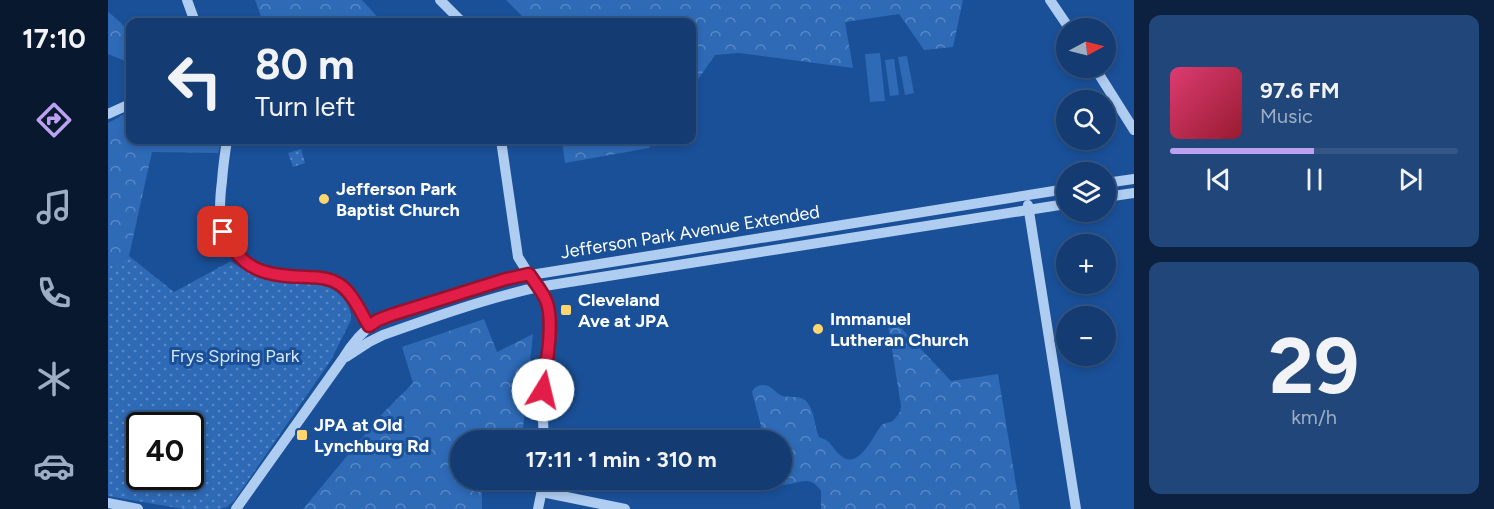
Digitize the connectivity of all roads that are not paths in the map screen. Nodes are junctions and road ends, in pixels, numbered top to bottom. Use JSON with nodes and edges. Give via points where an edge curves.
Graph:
{"nodes":[{"id":1,"x":187,"y":0,"type":"edge"},
{"id":2,"x":440,"y":0,"type":"edge"},
{"id":3,"x":1050,"y":0,"type":"edge"},
{"id":4,"x":194,"y":18,"type":"edge"},
{"id":5,"x":458,"y":18,"type":"edge"},
{"id":6,"x":1062,"y":18,"type":"edge"},
{"id":7,"x":1101,"y":78,"type":"edge"},
{"id":8,"x":126,"y":106,"type":"edge"},
{"id":9,"x":108,"y":114,"type":"edge"},
{"id":10,"x":1134,"y":130,"type":"edge"},
{"id":11,"x":227,"y":144,"type":"edge"},
{"id":12,"x":502,"y":144,"type":"edge"},
{"id":13,"x":1134,"y":179,"type":"edge"},
{"id":14,"x":1116,"y":182,"type":"edge"},
{"id":15,"x":1056,"y":191,"type":"edge"},
{"id":16,"x":1134,"y":193,"type":"edge"},
{"id":17,"x":1027,"y":196,"type":"junction"},
{"id":18,"x":1116,"y":196,"type":"edge"},
{"id":19,"x":1056,"y":206,"type":"edge"},
{"id":20,"x":1029,"y":210,"type":"junction"},
{"id":21,"x":529,"y":274,"type":"junction"},
{"id":22,"x":538,"y":287,"type":"junction"},
{"id":23,"x":369,"y":326,"type":"junction"},
{"id":24,"x":342,"y":360,"type":"junction"},
{"id":25,"x":543,"y":430,"type":"edge"},
{"id":26,"x":542,"y":492,"type":"joint"},
{"id":27,"x":108,"y":503,"type":"edge"},
{"id":28,"x":138,"y":509,"type":"edge"},
{"id":29,"x":236,"y":509,"type":"edge"},
{"id":30,"x":538,"y":509,"type":"edge"},
{"id":31,"x":625,"y":509,"type":"edge"},
{"id":32,"x":1076,"y":509,"type":"edge"}],
"edges":[{"from":1,"to":4,"type":"street"},
{"from":2,"to":5,"type":"street"},
{"from":3,"to":6,"type":"street"},
{"from":7,"to":10,"type":"street"},
{"from":8,"to":9,"type":"street"},
{"from":11,"to":23,"type":"street","via":[[219,206],[228,244],[247,264],[268,274],[319,277],[339,283]]},
{"from":12,"to":21,"type":"street","via":[[518,257]]},
{"from":13,"to":14,"type":"street"},
{"from":15,"to":17,"type":"street","name":"Jefferson Park Avenue Extended"},
{"from":16,"to":18,"type":"street"},
{"from":17,"to":20,"type":"street"},
{"from":17,"to":21,"type":"street","name":"Jefferson Park Avenue Extended"},
{"from":19,"to":20,"type":"street","name":"Jefferson Park Avenue Extended"},
{"from":20,"to":22,"type":"street","name":"Jefferson Park Avenue Extended"},
{"from":20,"to":32,"type":"street"},
{"from":21,"to":22,"type":"street"},
{"from":21,"to":23,"type":"street","name":"Jefferson Park Avenue Extended","via":[[391,315]]},
{"from":22,"to":24,"type":"street","name":"Jefferson Park Avenue Extended","via":[[383,335]]},
{"from":22,"to":25,"type":"street","via":[[547,303],[550,336],[542,400]]},
{"from":23,"to":24,"type":"street","name":"Jefferson Park Avenue Extended"},
{"from":24,"to":29,"type":"street","name":"Jefferson Park Avenue Extended"},
{"from":26,"to":30,"type":"street"},
{"from":26,"to":31,"type":"street"},
{"from":27,"to":28,"type":"street"}]}
